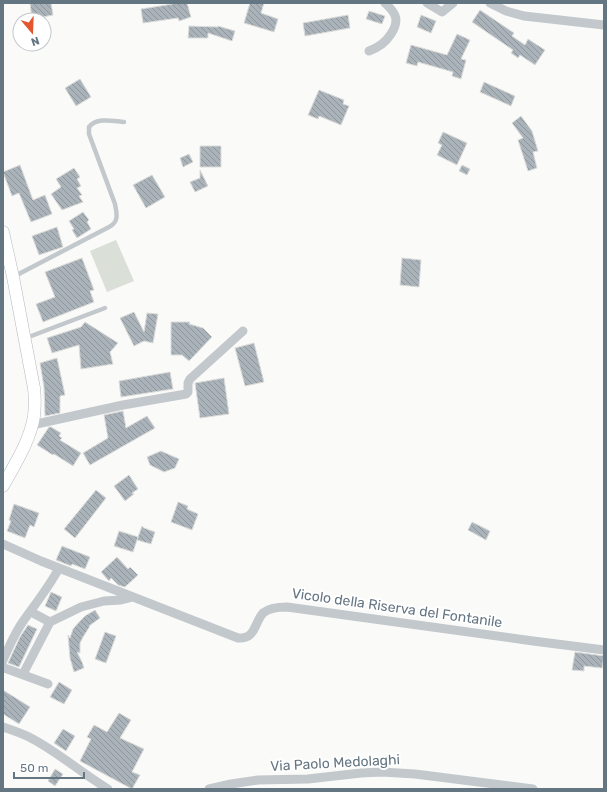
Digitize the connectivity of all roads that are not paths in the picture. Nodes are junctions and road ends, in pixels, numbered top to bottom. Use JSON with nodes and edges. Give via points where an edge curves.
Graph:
{"nodes":[{"id":1,"x":385,"y":3,"type":"edge"},
{"id":2,"x":426,"y":3,"type":"edge"},
{"id":3,"x":453,"y":3,"type":"edge"},
{"id":4,"x":490,"y":3,"type":"edge"},
{"id":5,"x":604,"y":25,"type":"edge"},
{"id":6,"x":369,"y":51,"type":"dead end"},
{"id":7,"x":124,"y":122,"type":"dead end"},
{"id":8,"x":3,"y":232,"type":"edge"},
{"id":9,"x":13,"y":278,"type":"junction"},
{"id":10,"x":105,"y":308,"type":"dead end"},
{"id":11,"x":242,"y":331,"type":"dead end"},
{"id":12,"x":24,"y":338,"type":"junction"},
{"id":13,"x":32,"y":426,"type":"junction"},
{"id":14,"x":3,"y":486,"type":"edge"},
{"id":15,"x":3,"y":544,"type":"edge"},
{"id":16,"x":59,"y":568,"type":"junction"},
{"id":17,"x":133,"y":597,"type":"junction"},
{"id":18,"x":31,"y":612,"type":"junction"},
{"id":19,"x":50,"y":622,"type":"junction"},
{"id":20,"x":604,"y":650,"type":"edge"},
{"id":21,"x":3,"y":660,"type":"edge"},
{"id":22,"x":3,"y":666,"type":"edge"},
{"id":23,"x":23,"y":674,"type":"junction"},
{"id":24,"x":48,"y":684,"type":"dead end"},
{"id":25,"x":3,"y":726,"type":"edge"},
{"id":26,"x":108,"y":789,"type":"edge"},
{"id":27,"x":209,"y":789,"type":"edge"},
{"id":28,"x":533,"y":789,"type":"edge"}],
"edges":[{"from":1,"to":6,"type":"street","via":[[392,10],[395,26],[383,44]]},
{"from":2,"to":3,"type":"street","via":[[442,12]]},
{"from":4,"to":5,"type":"street","via":[[524,16]]},
{"from":7,"to":9,"type":"lane","via":[[98,121],[89,127],[89,134],[115,204],[115,223]]},
{"from":8,"to":9,"type":"main road"},
{"from":9,"to":12,"type":"main road"},
{"from":10,"to":12,"type":"lane"},
{"from":11,"to":13,"type":"street","via":[[190,379],[186,394],[123,405]]},
{"from":12,"to":13,"type":"main road","via":[[35,396]]},
{"from":13,"to":14,"type":"main road"},
{"from":15,"to":16,"type":"street","name":"Vicolo della Riserva del Fontanile"},
{"from":16,"to":17,"type":"street","name":"Vicolo della Riserva del Fontanile"},
{"from":16,"to":18,"type":"street"},
{"from":17,"to":19,"type":"street","via":[[81,607]]},
{"from":17,"to":20,"type":"street","name":"Vicolo della Riserva del Fontanile","via":[[238,638],[252,633],[264,612],[287,607]]},
{"from":18,"to":19,"type":"street"},
{"from":18,"to":21,"type":"street","via":[[23,621]]},
{"from":19,"to":23,"type":"street"},
{"from":22,"to":23,"type":"street"},
{"from":23,"to":24,"type":"street"},
{"from":25,"to":26,"type":"street","via":[[43,745]]},
{"from":27,"to":28,"type":"street","name":"Via Paolo Medolaghi","via":[[258,780],[308,779],[382,772]]}]}
